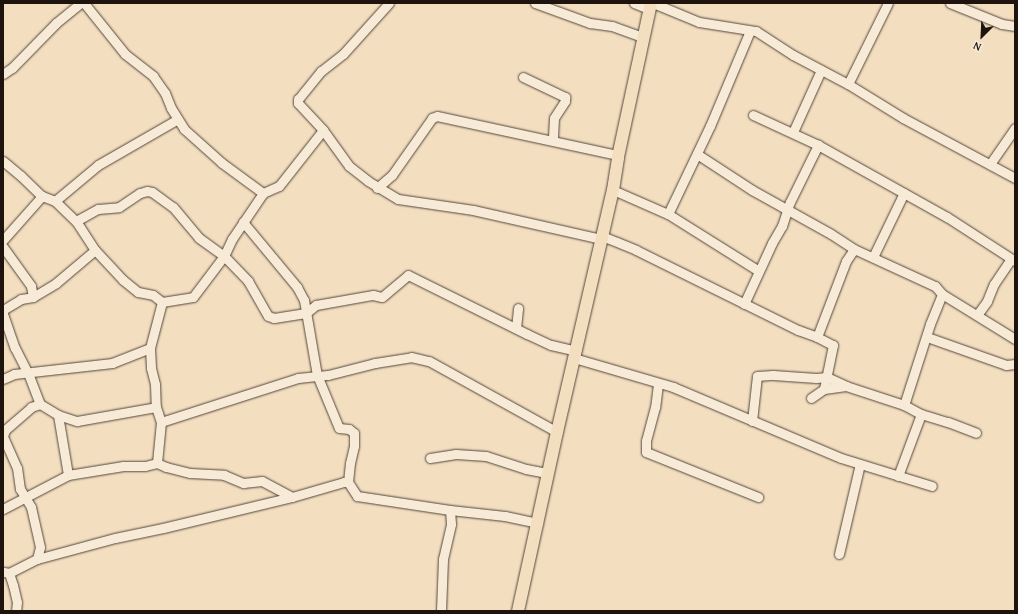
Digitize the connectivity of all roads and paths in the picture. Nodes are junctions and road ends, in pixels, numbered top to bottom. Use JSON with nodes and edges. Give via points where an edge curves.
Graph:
{"nodes":[{"id":1,"x":81,"y":3,"type":"edge"},
{"id":2,"x":84,"y":3,"type":"edge"},
{"id":3,"x":389,"y":3,"type":"edge"},
{"id":4,"x":535,"y":3,"type":"edge"},
{"id":5,"x":634,"y":3,"type":"edge"},
{"id":6,"x":888,"y":3,"type":"edge"},
{"id":7,"x":950,"y":3,"type":"edge"},
{"id":8,"x":651,"y":5,"type":"edge"},
{"id":9,"x":1015,"y":26,"type":"edge"},
{"id":10,"x":750,"y":31,"type":"junction"},
{"id":11,"x":643,"y":38,"type":"junction"},
{"id":12,"x":821,"y":70,"type":"junction"},
{"id":13,"x":3,"y":74,"type":"edge"},
{"id":14,"x":523,"y":77,"type":"dead end"},
{"id":15,"x":848,"y":84,"type":"junction"},
{"id":16,"x":753,"y":114,"type":"dead end"},
{"id":17,"x":178,"y":119,"type":"junction"},
{"id":18,"x":1015,"y":128,"type":"edge"},
{"id":19,"x":324,"y":130,"type":"junction"},
{"id":20,"x":793,"y":132,"type":"junction"},
{"id":21,"x":554,"y":140,"type":"junction"},
{"id":22,"x":818,"y":145,"type":"junction"},
{"id":23,"x":697,"y":154,"type":"junction"},
{"id":24,"x":618,"y":155,"type":"junction"},
{"id":25,"x":3,"y":161,"type":"edge"},
{"id":26,"x":990,"y":164,"type":"junction"},
{"id":27,"x":1015,"y":178,"type":"edge"},
{"id":28,"x":377,"y":188,"type":"junction"},
{"id":29,"x":613,"y":190,"type":"junction"},
{"id":30,"x":263,"y":193,"type":"junction"},
{"id":31,"x":904,"y":193,"type":"junction"},
{"id":32,"x":42,"y":196,"type":"junction"},
{"id":33,"x":55,"y":201,"type":"junction"},
{"id":34,"x":788,"y":212,"type":"junction"},
{"id":35,"x":668,"y":214,"type":"junction"},
{"id":36,"x":76,"y":220,"type":"junction"},
{"id":37,"x":243,"y":222,"type":"junction"},
{"id":38,"x":602,"y":238,"type":"junction"},
{"id":39,"x":3,"y":240,"type":"edge"},
{"id":40,"x":3,"y":247,"type":"edge"},
{"id":41,"x":854,"y":249,"type":"junction"},
{"id":42,"x":95,"y":250,"type":"junction"},
{"id":43,"x":224,"y":256,"type":"junction"},
{"id":44,"x":873,"y":257,"type":"junction"},
{"id":45,"x":1013,"y":260,"type":"edge"},
{"id":46,"x":759,"y":271,"type":"junction"},
{"id":47,"x":942,"y":294,"type":"junction"},
{"id":48,"x":33,"y":296,"type":"junction"},
{"id":49,"x":162,"y":302,"type":"junction"},
{"id":50,"x":744,"y":304,"type":"junction"},
{"id":51,"x":518,"y":308,"type":"dead end"},
{"id":52,"x":3,"y":310,"type":"edge"},
{"id":53,"x":306,"y":313,"type":"junction"},
{"id":54,"x":3,"y":314,"type":"edge"},
{"id":55,"x":977,"y":315,"type":"junction"},
{"id":56,"x":516,"y":328,"type":"junction"},
{"id":57,"x":927,"y":336,"type":"junction"},
{"id":58,"x":817,"y":337,"type":"junction"},
{"id":59,"x":1015,"y":339,"type":"edge"},
{"id":60,"x":150,"y":348,"type":"junction"},
{"id":61,"x":575,"y":355,"type":"junction"},
{"id":62,"x":1015,"y":364,"type":"edge"},
{"id":63,"x":28,"y":373,"type":"junction"},
{"id":64,"x":317,"y":375,"type":"junction"},
{"id":65,"x":827,"y":377,"type":"junction"},
{"id":66,"x":3,"y":379,"type":"edge"},
{"id":67,"x":658,"y":384,"type":"junction"},
{"id":68,"x":846,"y":386,"type":"junction"},
{"id":69,"x":824,"y":389,"type":"junction"},
{"id":70,"x":811,"y":398,"type":"dead end"},
{"id":71,"x":40,"y":404,"type":"junction"},
{"id":72,"x":904,"y":405,"type":"junction"},
{"id":73,"x":156,"y":406,"type":"junction"},
{"id":74,"x":58,"y":414,"type":"junction"},
{"id":75,"x":921,"y":414,"type":"junction"},
{"id":76,"x":752,"y":421,"type":"junction"},
{"id":77,"x":161,"y":422,"type":"junction"},
{"id":78,"x":557,"y":432,"type":"junction"},
{"id":79,"x":976,"y":433,"type":"dead end"},
{"id":80,"x":430,"y":458,"type":"dead end"},
{"id":81,"x":157,"y":463,"type":"junction"},
{"id":82,"x":860,"y":464,"type":"junction"},
{"id":83,"x":548,"y":473,"type":"junction"},
{"id":84,"x":68,"y":475,"type":"junction"},
{"id":85,"x":898,"y":476,"type":"junction"},
{"id":86,"x":348,"y":482,"type":"junction"},
{"id":87,"x":932,"y":486,"type":"dead end"},
{"id":88,"x":25,"y":497,"type":"junction"},
{"id":89,"x":292,"y":497,"type":"junction"},
{"id":90,"x":758,"y":497,"type":"dead end"},
{"id":91,"x":3,"y":509,"type":"edge"},
{"id":92,"x":450,"y":510,"type":"junction"},
{"id":93,"x":538,"y":523,"type":"junction"},
{"id":94,"x":839,"y":554,"type":"dead end"},
{"id":95,"x":37,"y":559,"type":"junction"},
{"id":96,"x":6,"y":572,"type":"edge"},
{"id":97,"x":16,"y":611,"type":"edge"},
{"id":98,"x":441,"y":611,"type":"edge"},
{"id":99,"x":518,"y":611,"type":"edge"}],
"edges":[{"from":1,"to":13,"type":"street","via":[[56,23]]},
{"from":2,"to":17,"type":"street","via":[[125,54],[154,76]]},
{"from":3,"to":19,"type":"street","via":[[343,54],[321,71],[298,99],[298,103]]},
{"from":4,"to":11,"type":"street","via":[[590,24],[612,26]]},
{"from":5,"to":8,"type":"street"},
{"from":6,"to":15,"type":"street"},
{"from":7,"to":9,"type":"street","via":[[1002,24]]},
{"from":8,"to":10,"type":"street","via":[[699,22]]},
{"from":8,"to":11,"type":"main road"},
{"from":10,"to":12,"type":"street","via":[[756,31]]},
{"from":10,"to":23,"type":"street"},
{"from":11,"to":24,"type":"main road"},
{"from":12,"to":15,"type":"street"},
{"from":12,"to":20,"type":"street"},
{"from":14,"to":21,"type":"street","via":[[565,97],[554,118]]},
{"from":15,"to":26,"type":"street","via":[[903,118]]},
{"from":16,"to":20,"type":"street"},
{"from":17,"to":30,"type":"street","via":[[184,129],[222,163]]},
{"from":17,"to":33,"type":"street","via":[[98,165]]},
{"from":18,"to":26,"type":"street"},
{"from":19,"to":28,"type":"street","via":[[349,166]]},
{"from":19,"to":30,"type":"street","via":[[278,186]]},
{"from":20,"to":22,"type":"street"},
{"from":21,"to":24,"type":"street"},
{"from":21,"to":28,"type":"street","via":[[436,116],[392,174]]},
{"from":22,"to":31,"type":"street"},
{"from":22,"to":34,"type":"street","via":[[790,202]]},
{"from":23,"to":34,"type":"street"},
{"from":23,"to":35,"type":"street"},
{"from":24,"to":29,"type":"main road"},
{"from":25,"to":32,"type":"street"},
{"from":26,"to":27,"type":"street"},
{"from":28,"to":38,"type":"street","via":[[398,199],[472,210]]},
{"from":29,"to":35,"type":"street"},
{"from":29,"to":38,"type":"main road"},
{"from":30,"to":37,"type":"street"},
{"from":31,"to":44,"type":"street"},
{"from":31,"to":45,"type":"street","via":[[947,217]]},
{"from":32,"to":33,"type":"street"},
{"from":32,"to":39,"type":"street"},
{"from":33,"to":36,"type":"street"},
{"from":34,"to":41,"type":"street"},
{"from":34,"to":46,"type":"street"},
{"from":35,"to":46,"type":"street"},
{"from":36,"to":42,"type":"street"},
{"from":36,"to":43,"type":"street","via":[[98,210],[119,206],[140,193],[152,192],[173,207],[199,238]]},
{"from":37,"to":43,"type":"street"},
{"from":37,"to":53,"type":"street","via":[[296,287],[304,300]]},
{"from":38,"to":50,"type":"street","via":[[636,250]]},
{"from":38,"to":61,"type":"main road"},
{"from":40,"to":48,"type":"street","via":[[31,286]]},
{"from":41,"to":44,"type":"street"},
{"from":41,"to":58,"type":"street","via":[[846,261]]},
{"from":42,"to":48,"type":"street","via":[[56,283]]},
{"from":42,"to":49,"type":"street","via":[[138,292],[153,295]]},
{"from":43,"to":49,"type":"street","via":[[193,297]]},
{"from":43,"to":53,"type":"street","via":[[248,281],[268,316],[274,318]]},
{"from":44,"to":47,"type":"street","via":[[935,286]]},
{"from":45,"to":55,"type":"street","via":[[994,284],[987,301]]},
{"from":46,"to":50,"type":"street"},
{"from":47,"to":55,"type":"street"},
{"from":47,"to":57,"type":"street"},
{"from":48,"to":52,"type":"street","via":[[21,299]]},
{"from":49,"to":60,"type":"street"},
{"from":50,"to":58,"type":"street"},
{"from":51,"to":56,"type":"street"},
{"from":53,"to":56,"type":"street","via":[[316,305],[373,295],[382,297],[408,275]]},
{"from":53,"to":64,"type":"street"},
{"from":54,"to":63,"type":"street","via":[[15,348]]},
{"from":55,"to":59,"type":"street"},
{"from":56,"to":61,"type":"street"},
{"from":57,"to":62,"type":"street","via":[[1006,365]]},
{"from":57,"to":72,"type":"street"},
{"from":58,"to":65,"type":"street","via":[[833,345]]},
{"from":60,"to":63,"type":"street","via":[[112,363]]},
{"from":60,"to":73,"type":"street"},
{"from":61,"to":67,"type":"street"},
{"from":61,"to":78,"type":"main road"},
{"from":63,"to":66,"type":"street","via":[[14,374]]},
{"from":63,"to":71,"type":"street"},
{"from":64,"to":77,"type":"street","via":[[298,378]]},
{"from":64,"to":78,"type":"street","via":[[328,375],[411,357],[429,361]]},
{"from":64,"to":86,"type":"street","via":[[339,428],[349,429],[354,433]]},
{"from":65,"to":68,"type":"street"},
{"from":65,"to":69,"type":"street"},
{"from":65,"to":76,"type":"street","via":[[757,376]]},
{"from":67,"to":76,"type":"street","via":[[673,387]]},
{"from":67,"to":90,"type":"street","via":[[646,452]]},
{"from":68,"to":69,"type":"street"},
{"from":68,"to":72,"type":"street"},
{"from":69,"to":70,"type":"street"},
{"from":71,"to":74,"type":"street"},
{"from":71,"to":88,"type":"street","via":[[18,417],[5,430],[3,436],[14,458],[20,489]]},
{"from":72,"to":75,"type":"street"},
{"from":73,"to":74,"type":"street","via":[[77,421]]},
{"from":73,"to":77,"type":"street"},
{"from":74,"to":84,"type":"street"},
{"from":75,"to":79,"type":"street"},
{"from":75,"to":85,"type":"street"},
{"from":76,"to":82,"type":"street"},
{"from":77,"to":81,"type":"street"},
{"from":78,"to":83,"type":"main road"},
{"from":80,"to":83,"type":"street","via":[[456,454],[486,456]]},
{"from":81,"to":84,"type":"street"},
{"from":81,"to":89,"type":"street","via":[[190,473],[224,475],[243,483],[262,481]]},
{"from":82,"to":85,"type":"street"},
{"from":82,"to":94,"type":"street"},
{"from":83,"to":93,"type":"main road"},
{"from":84,"to":88,"type":"street"},
{"from":85,"to":87,"type":"street"},
{"from":86,"to":89,"type":"street"},
{"from":86,"to":92,"type":"street","via":[[357,496]]},
{"from":88,"to":91,"type":"street"},
{"from":88,"to":95,"type":"street","via":[[31,507],[40,547]]},
{"from":89,"to":95,"type":"street"},
{"from":92,"to":93,"type":"street"},
{"from":92,"to":98,"type":"street","via":[[451,524],[443,559]]},
{"from":93,"to":99,"type":"main road"},
{"from":95,"to":96,"type":"street"},
{"from":96,"to":97,"type":"street","via":[[17,602]]}]}
